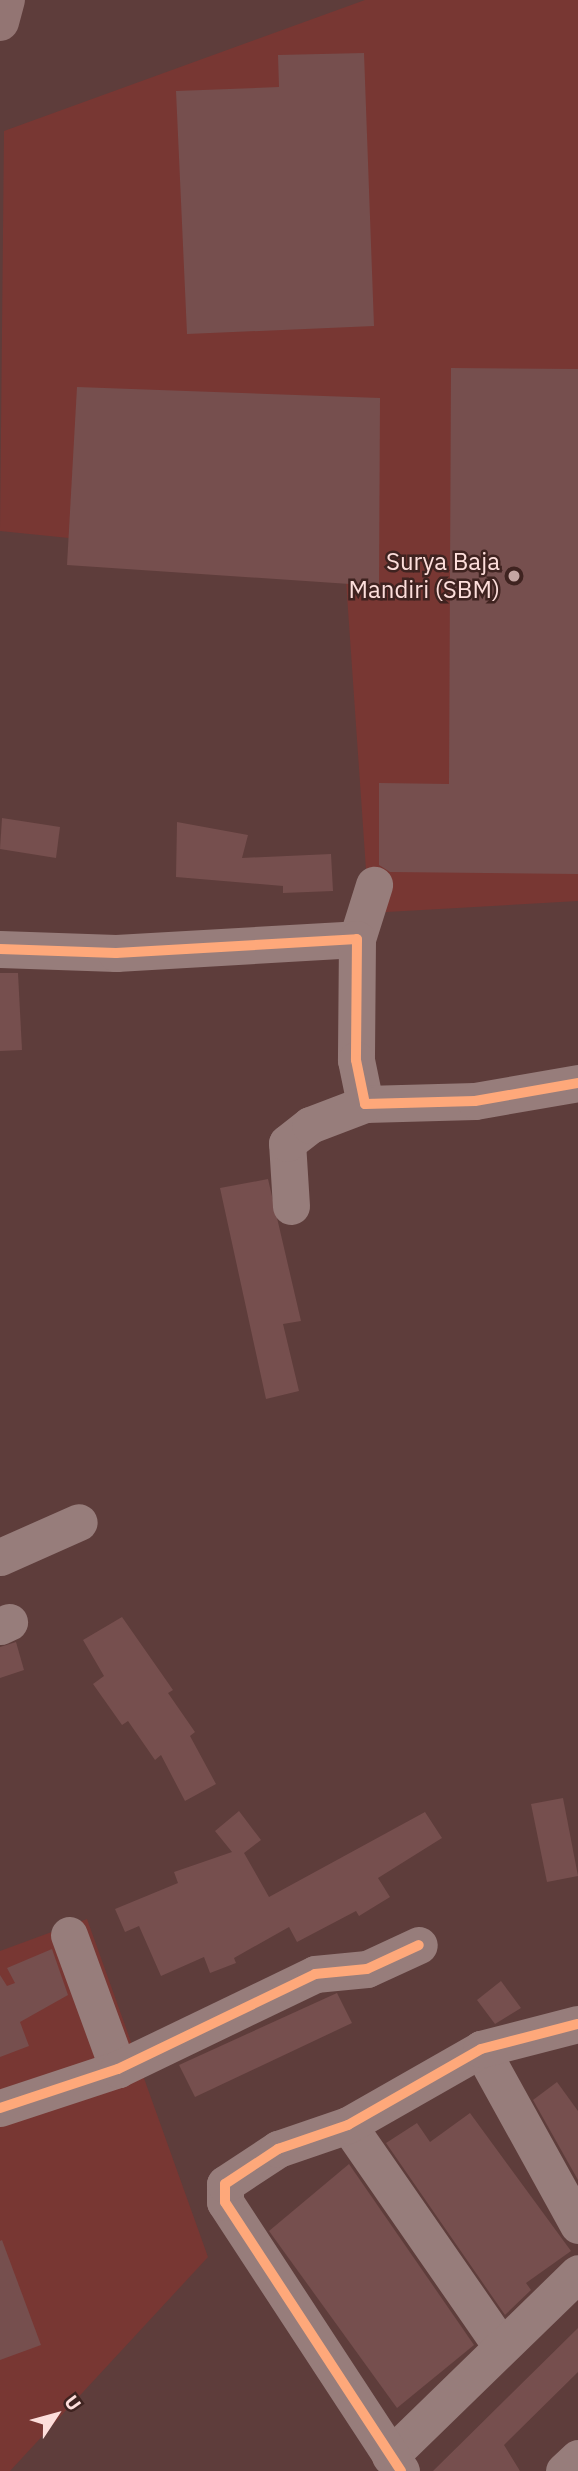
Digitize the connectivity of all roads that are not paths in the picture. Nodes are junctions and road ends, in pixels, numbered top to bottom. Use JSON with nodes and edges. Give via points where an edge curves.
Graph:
{"nodes":[{"id":1,"x":6,"y":0,"type":"edge"},
{"id":2,"x":0,"y":22,"type":"edge"},
{"id":3,"x":374,"y":885,"type":"dead end"},
{"id":4,"x":358,"y":939,"type":"junction"},
{"id":5,"x":0,"y":949,"type":"edge"},
{"id":6,"x":578,"y":1083,"type":"edge"},
{"id":7,"x":365,"y":1104,"type":"junction"},
{"id":8,"x":291,"y":1206,"type":"dead end"},
{"id":9,"x":79,"y":1522,"type":"dead end"},
{"id":10,"x":0,"y":1558,"type":"edge"},
{"id":11,"x":69,"y":1935,"type":"dead end"},
{"id":12,"x":419,"y":1945,"type":"dead end"},
{"id":13,"x":578,"y":2024,"type":"edge"},
{"id":14,"x":481,"y":2049,"type":"junction"},
{"id":15,"x":118,"y":2069,"type":"junction"},
{"id":16,"x":0,"y":2108,"type":"edge"},
{"id":17,"x":348,"y":2125,"type":"junction"},
{"id":18,"x":578,"y":2225,"type":"edge"},
{"id":19,"x":578,"y":2273,"type":"edge"},
{"id":20,"x":501,"y":2346,"type":"junction"},
{"id":21,"x":578,"y":2458,"type":"edge"},
{"id":22,"x":395,"y":2463,"type":"edge"},
{"id":23,"x":564,"y":2471,"type":"edge"}],
"edges":[{"from":1,"to":2,"type":"main road"},
{"from":3,"to":4,"type":"street"},
{"from":4,"to":5,"type":"street","via":[[116,953]]},
{"from":4,"to":7,"type":"street","via":[[356,1060]]},
{"from":6,"to":7,"type":"street","via":[[475,1101]]},
{"from":7,"to":8,"type":"street","via":[[310,1125],[287,1143]]},
{"from":9,"to":10,"type":"street"},
{"from":11,"to":15,"type":"street"},
{"from":12,"to":15,"type":"street","via":[[367,1969],[301,1980]]},
{"from":13,"to":14,"type":"street"},
{"from":14,"to":17,"type":"street"},
{"from":14,"to":18,"type":"street"},
{"from":15,"to":16,"type":"street"},
{"from":17,"to":20,"type":"street"},
{"from":17,"to":22,"type":"street","via":[[278,2149],[225,2184],[223,2192]]},
{"from":19,"to":20,"type":"street"},
{"from":20,"to":22,"type":"street"},
{"from":21,"to":23,"type":"street"}]}
